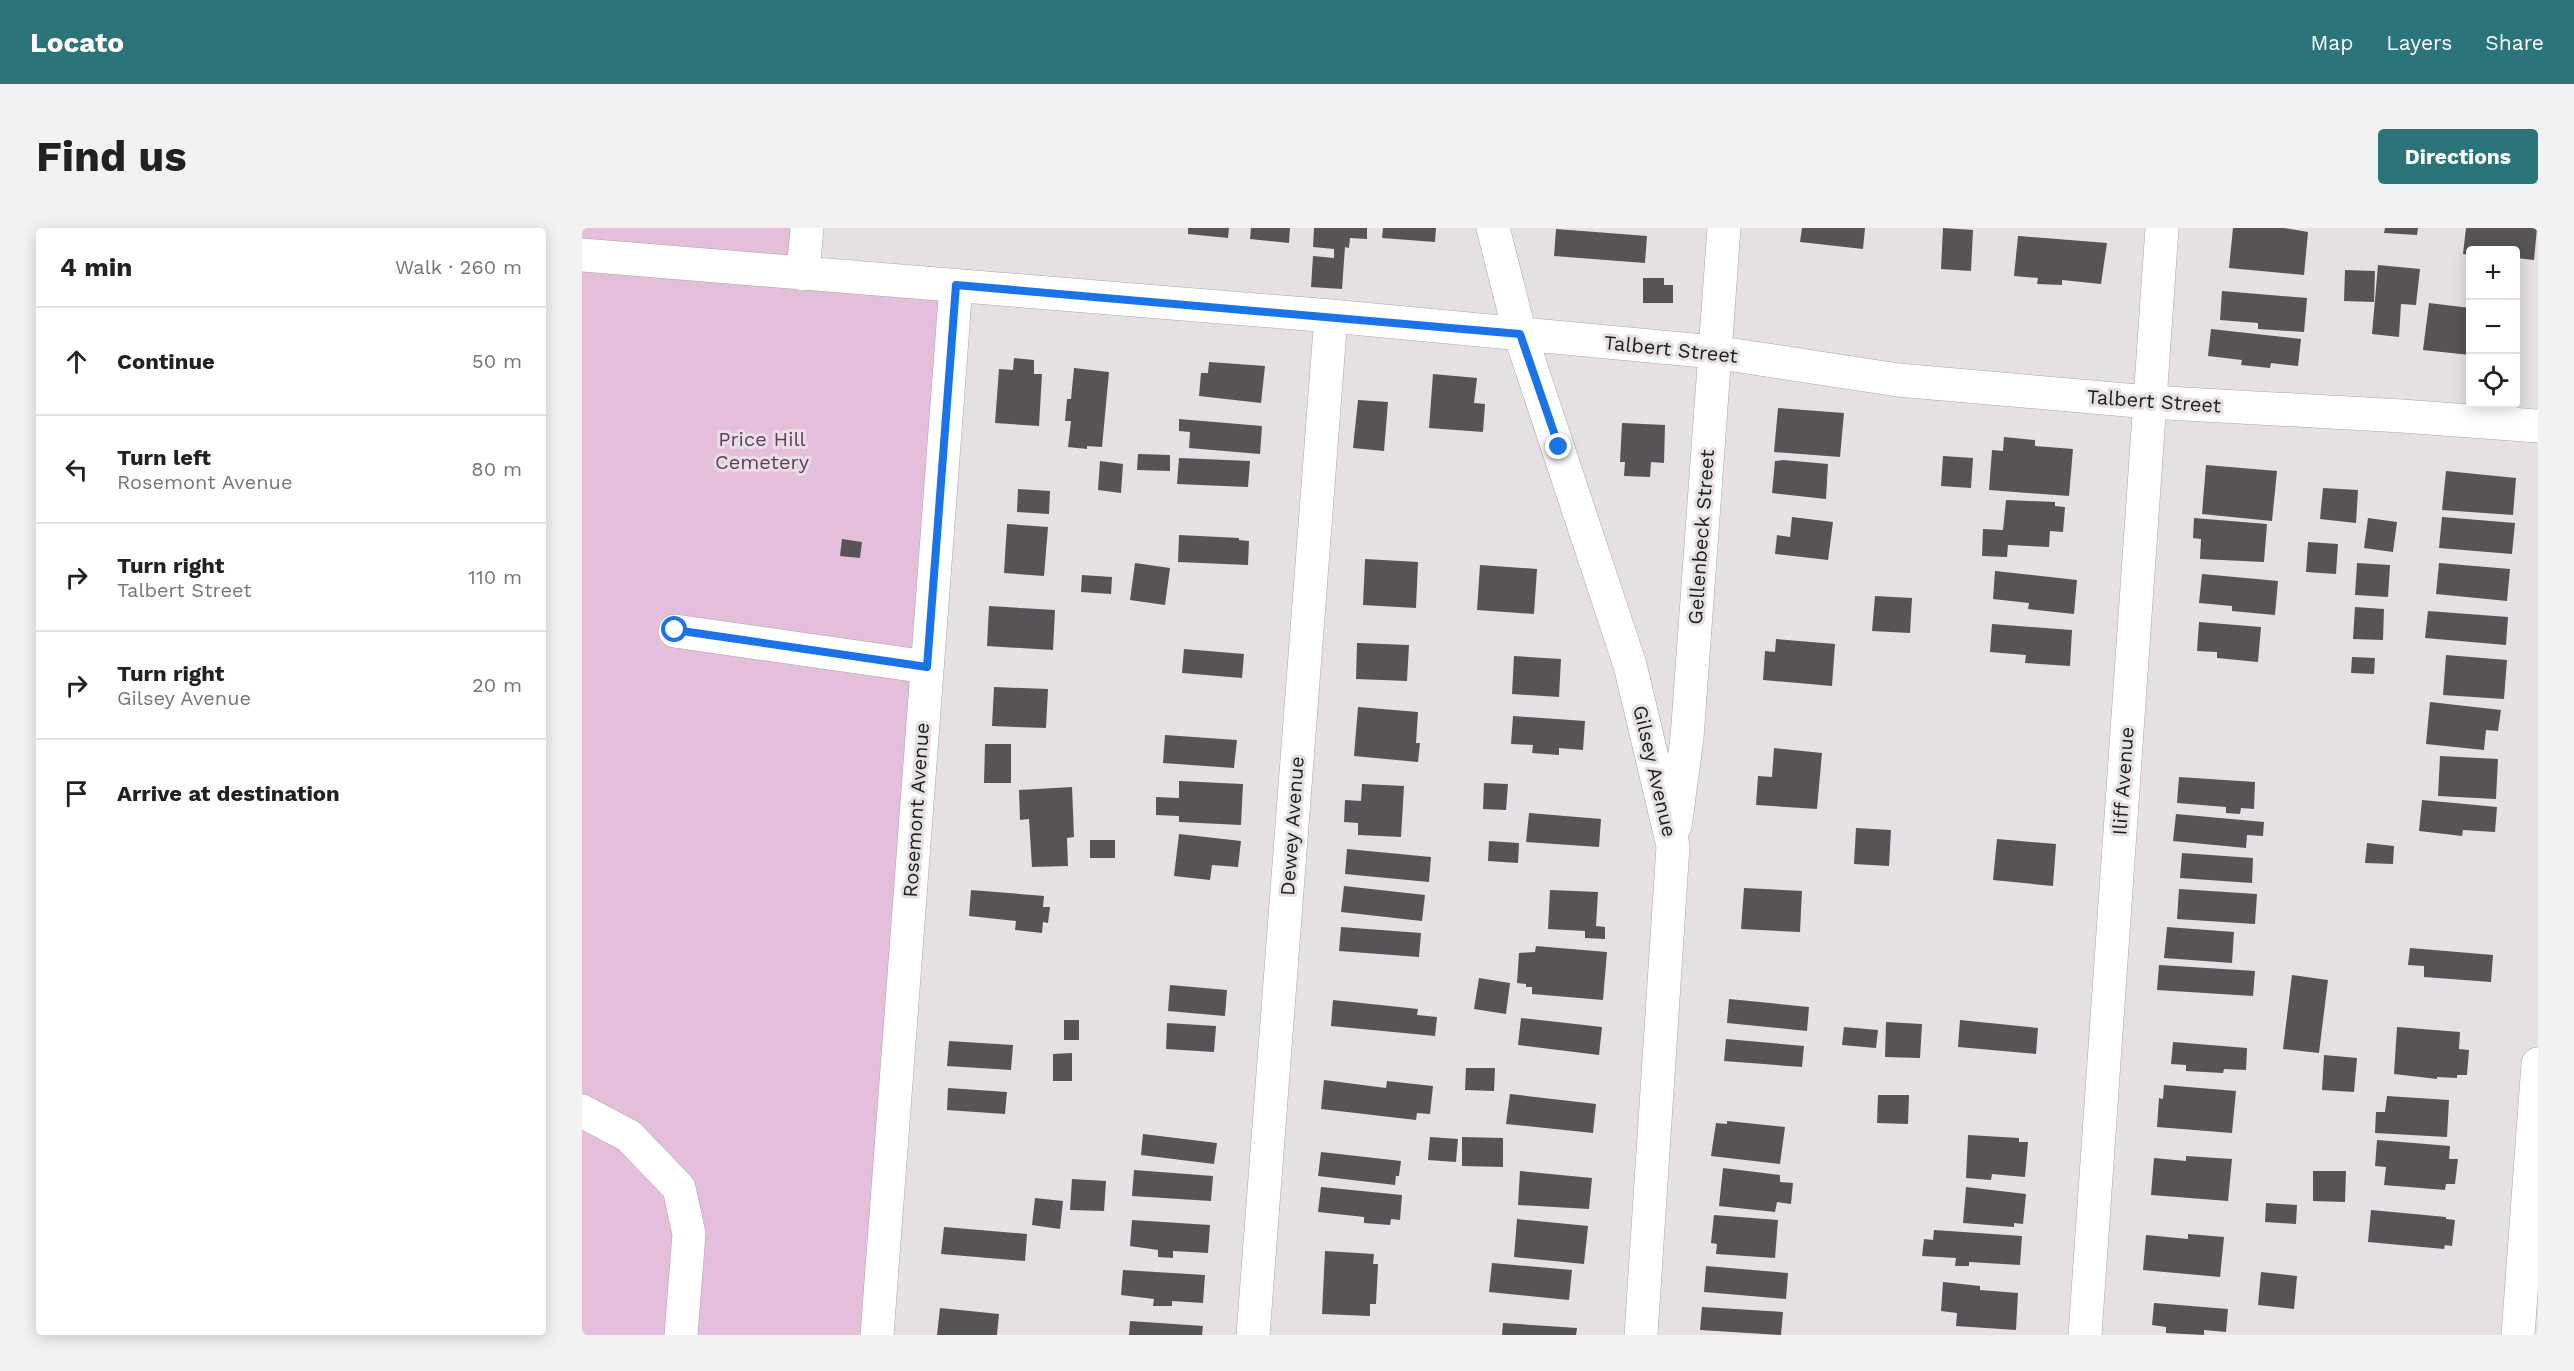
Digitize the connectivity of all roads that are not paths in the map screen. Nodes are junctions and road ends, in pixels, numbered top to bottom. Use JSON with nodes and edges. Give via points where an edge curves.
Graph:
{"nodes":[{"id":1,"x":807,"y":228,"type":"edge"},
{"id":2,"x":1493,"y":228,"type":"edge"},
{"id":3,"x":1724,"y":228,"type":"edge"},
{"id":4,"x":2162,"y":228,"type":"edge"},
{"id":5,"x":582,"y":255,"type":"edge"},
{"id":6,"x":803,"y":274,"type":"junction"},
{"id":7,"x":956,"y":285,"type":"junction"},
{"id":8,"x":1331,"y":316,"type":"junction"},
{"id":9,"x":1520,"y":334,"type":"junction"},
{"id":10,"x":1714,"y":352,"type":"junction"},
{"id":11,"x":2149,"y":402,"type":"junction"},
{"id":12,"x":2538,"y":426,"type":"edge"},
{"id":13,"x":675,"y":630,"type":"dead end"},
{"id":14,"x":927,"y":667,"type":"junction"},
{"id":15,"x":1673,"y":846,"type":"junction"},
{"id":16,"x":2538,"y":1064,"type":"edge"},
{"id":17,"x":582,"y":1112,"type":"edge"},
{"id":18,"x":681,"y":1335,"type":"edge"},
{"id":19,"x":877,"y":1335,"type":"edge"},
{"id":20,"x":1253,"y":1335,"type":"edge"},
{"id":21,"x":1641,"y":1335,"type":"edge"},
{"id":22,"x":2085,"y":1335,"type":"edge"},
{"id":23,"x":2518,"y":1335,"type":"edge"}],
"edges":[{"from":1,"to":6,"type":"street"},
{"from":2,"to":9,"type":"street","name":"Gilsey Avenue"},
{"from":3,"to":10,"type":"street","name":"Gellenbeck Street"},
{"from":4,"to":11,"type":"street","name":"Iliff Avenue"},
{"from":5,"to":6,"type":"street","name":"Talbert Street"},
{"from":6,"to":7,"type":"street","name":"Talbert Street"},
{"from":7,"to":8,"type":"street","name":"Talbert Street"},
{"from":7,"to":14,"type":"street","name":"Rosemont Avenue"},
{"from":8,"to":9,"type":"street","name":"Talbert Street"},
{"from":8,"to":20,"type":"street","name":"Dewey Avenue"},
{"from":9,"to":10,"type":"street","name":"Talbert Street"},
{"from":9,"to":15,"type":"street","name":"Gilsey Avenue","via":[[1630,665]]},
{"from":10,"to":11,"type":"street","name":"Talbert Street","via":[[1898,380]]},
{"from":10,"to":15,"type":"street","name":"Gellenbeck Street","via":[[1687,738]]},
{"from":11,"to":12,"type":"street","name":"Talbert Street"},
{"from":11,"to":22,"type":"street","name":"Iliff Avenue"},
{"from":13,"to":14,"type":"street"},
{"from":14,"to":19,"type":"street","name":"Rosemont Avenue"},
{"from":15,"to":21,"type":"street","name":"Gilsey Avenue"},
{"from":16,"to":23,"type":"street"},
{"from":17,"to":18,"type":"street","via":[[629,1136],[679,1188],[689,1234]]}]}
